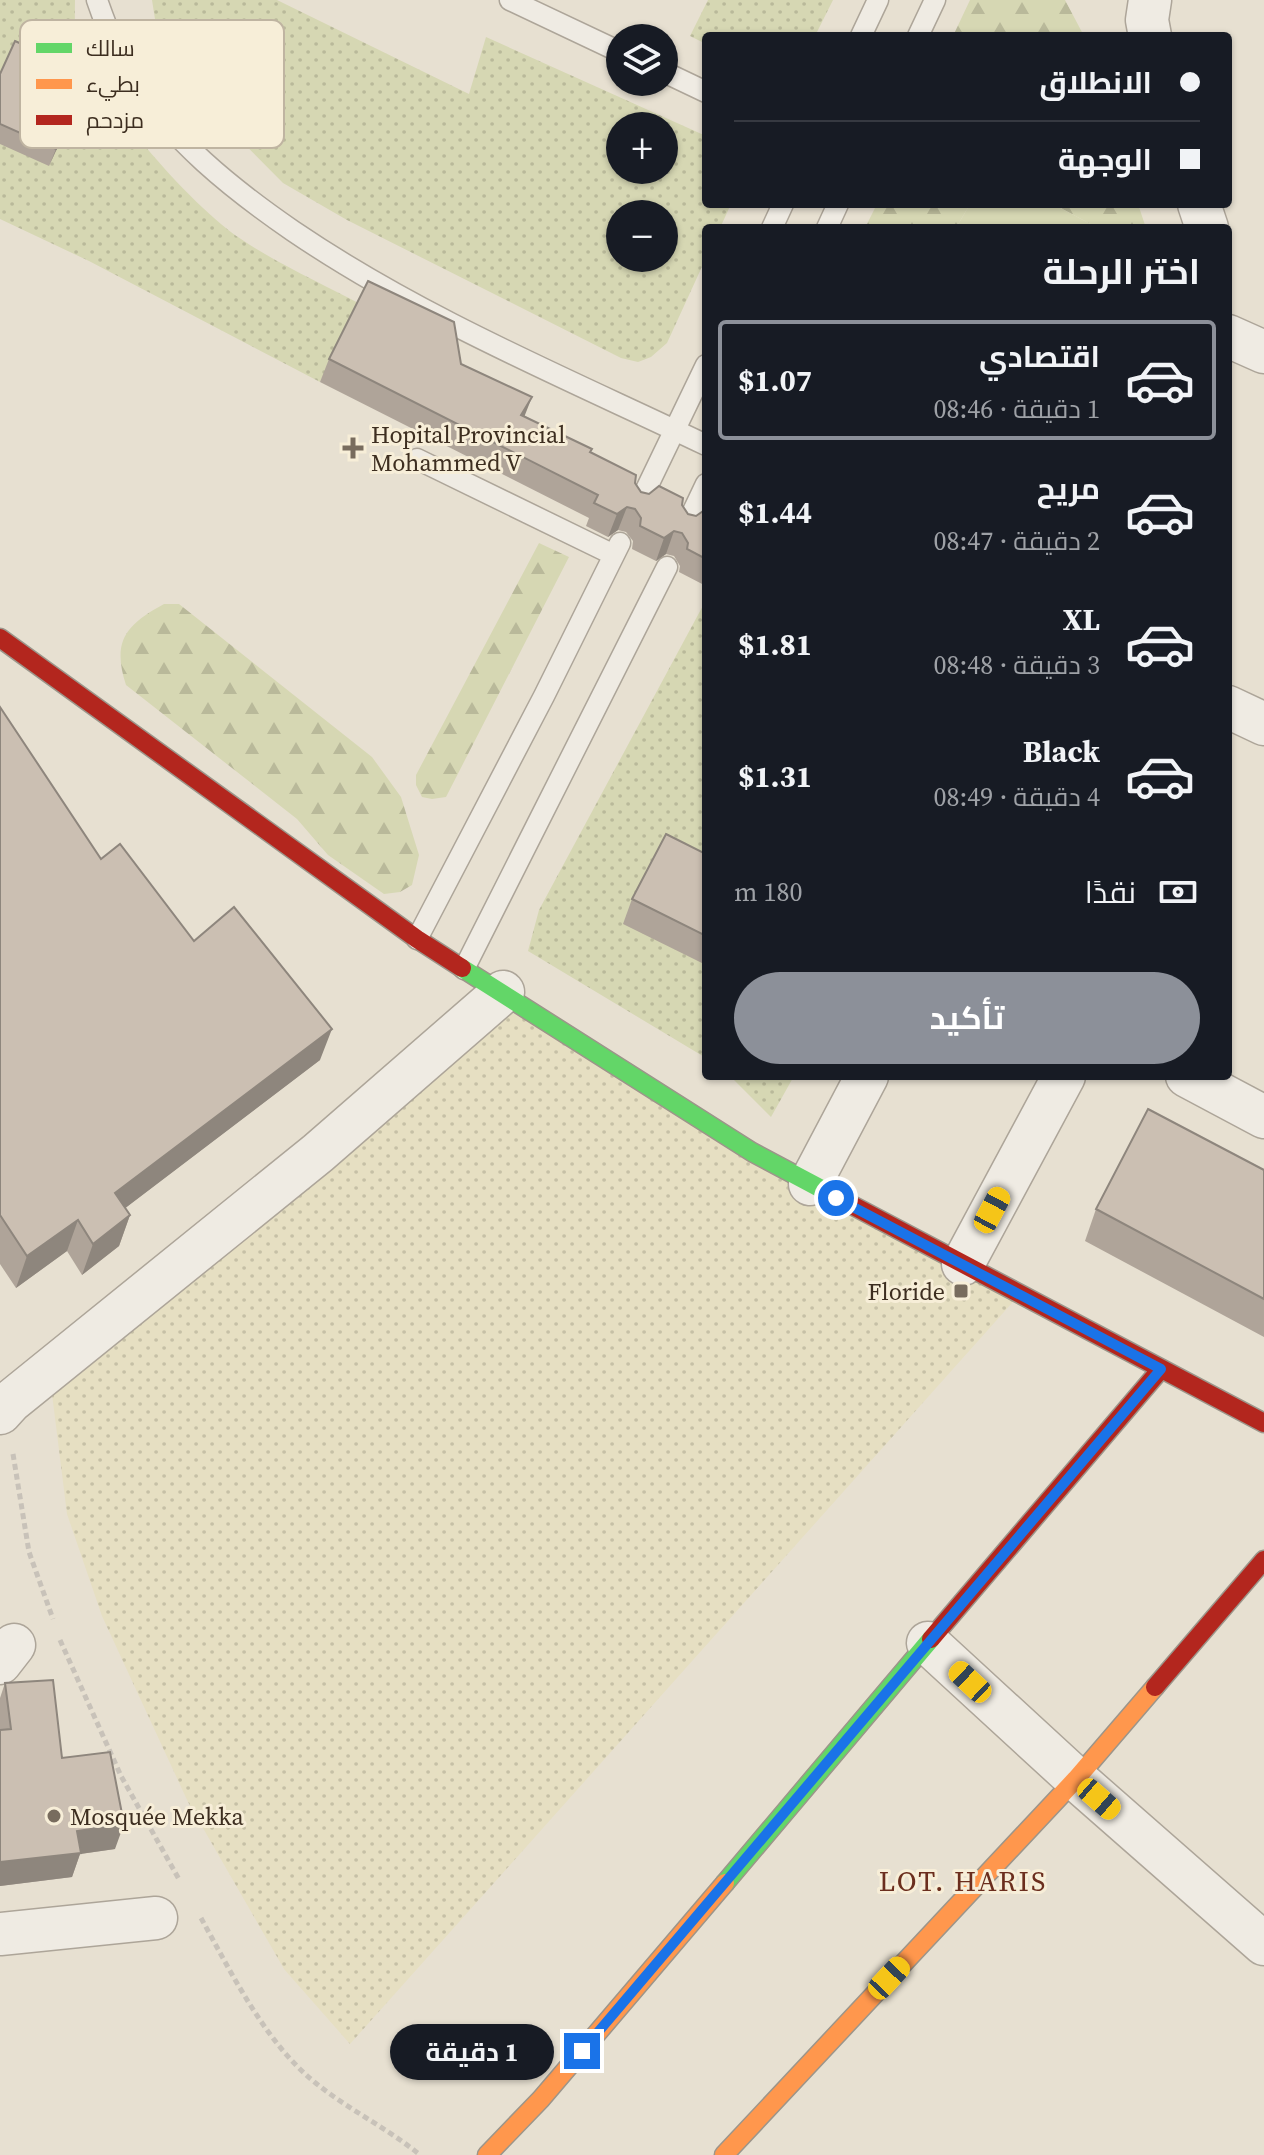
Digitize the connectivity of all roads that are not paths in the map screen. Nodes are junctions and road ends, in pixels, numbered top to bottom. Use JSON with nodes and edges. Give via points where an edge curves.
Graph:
{"nodes":[{"id":1,"x":97,"y":0,"type":"edge"},
{"id":2,"x":510,"y":0,"type":"edge"},
{"id":3,"x":878,"y":0,"type":"edge"},
{"id":4,"x":935,"y":0,"type":"edge"},
{"id":5,"x":1150,"y":0,"type":"edge"},
{"id":6,"x":103,"y":20,"type":"edge"},
{"id":7,"x":863,"y":32,"type":"edge"},
{"id":8,"x":920,"y":32,"type":"edge"},
{"id":9,"x":1149,"y":32,"type":"edge"},
{"id":10,"x":606,"y":45,"type":"edge"},
{"id":11,"x":678,"y":79,"type":"edge"},
{"id":12,"x":702,"y":90,"type":"edge"},
{"id":13,"x":191,"y":148,"type":"edge"},
{"id":14,"x":1232,"y":338,"type":"edge"},
{"id":15,"x":1264,"y":352,"type":"edge"},
{"id":16,"x":702,"y":373,"type":"edge"},
{"id":17,"x":675,"y":430,"type":"junction"},
{"id":18,"x":702,"y":443,"type":"edge"},
{"id":19,"x":417,"y":459,"type":"dead end"},
{"id":20,"x":702,"y":492,"type":"edge"},
{"id":21,"x":639,"y":504,"type":"edge"},
{"id":22,"x":686,"y":526,"type":"edge"},
{"id":23,"x":667,"y":567,"type":"edge"},
{"id":24,"x":0,"y":638,"type":"edge"},
{"id":25,"x":1232,"y":709,"type":"edge"},
{"id":26,"x":1264,"y":724,"type":"edge"},
{"id":27,"x":417,"y":939,"type":"junction"},
{"id":28,"x":464,"y":969,"type":"junction"},
{"id":29,"x":503,"y":992,"type":"junction"},
{"id":30,"x":865,"y":1080,"type":"edge"},
{"id":31,"x":1062,"y":1080,"type":"edge"},
{"id":32,"x":1195,"y":1080,"type":"edge"},
{"id":33,"x":1264,"y":1117,"type":"edge"},
{"id":34,"x":810,"y":1184,"type":"junction"},
{"id":35,"x":963,"y":1264,"type":"junction"},
{"id":36,"x":1161,"y":1369,"type":"junction"},
{"id":37,"x":5,"y":1407,"type":"edge"},
{"id":38,"x":1264,"y":1423,"type":"edge"},
{"id":39,"x":1264,"y":1560,"type":"edge"},
{"id":40,"x":928,"y":1643,"type":"junction"},
{"id":41,"x":1076,"y":1779,"type":"junction"},
{"id":42,"x":156,"y":1918,"type":"dead end"},
{"id":43,"x":0,"y":1934,"type":"edge"},
{"id":44,"x":1264,"y":1944,"type":"edge"},
{"id":45,"x":487,"y":2155,"type":"edge"},
{"id":46,"x":724,"y":2155,"type":"edge"}],
"edges":[{"from":1,"to":6,"type":"lane"},
{"from":2,"to":10,"type":"lane"},
{"from":3,"to":7,"type":"lane"},
{"from":4,"to":8,"type":"lane"},
{"from":5,"to":9,"type":"street"},
{"from":11,"to":12,"type":"lane"},
{"from":13,"to":17,"type":"lane","via":[[263,211],[348,269]]},
{"from":14,"to":15,"type":"street"},
{"from":16,"to":17,"type":"lane"},
{"from":17,"to":18,"type":"lane"},
{"from":17,"to":21,"type":"lane"},
{"from":19,"to":27,"type":"lane","via":[[617,549]]},
{"from":20,"to":22,"type":"lane"},
{"from":23,"to":28,"type":"lane"},
{"from":24,"to":27,"type":"street"},
{"from":25,"to":26,"type":"street"},
{"from":27,"to":28,"type":"street"},
{"from":28,"to":29,"type":"street"},
{"from":29,"to":34,"type":"street"},
{"from":29,"to":37,"type":"street","via":[[318,1153]]},
{"from":30,"to":34,"type":"street"},
{"from":31,"to":35,"type":"street"},
{"from":32,"to":33,"type":"street"},
{"from":34,"to":35,"type":"street"},
{"from":35,"to":36,"type":"street"},
{"from":36,"to":38,"type":"street"},
{"from":36,"to":40,"type":"street"},
{"from":39,"to":41,"type":"street"},
{"from":40,"to":41,"type":"street"},
{"from":40,"to":45,"type":"street","via":[[541,2099]]},
{"from":41,"to":44,"type":"street"},
{"from":41,"to":46,"type":"street"},
{"from":42,"to":43,"type":"street"}]}
